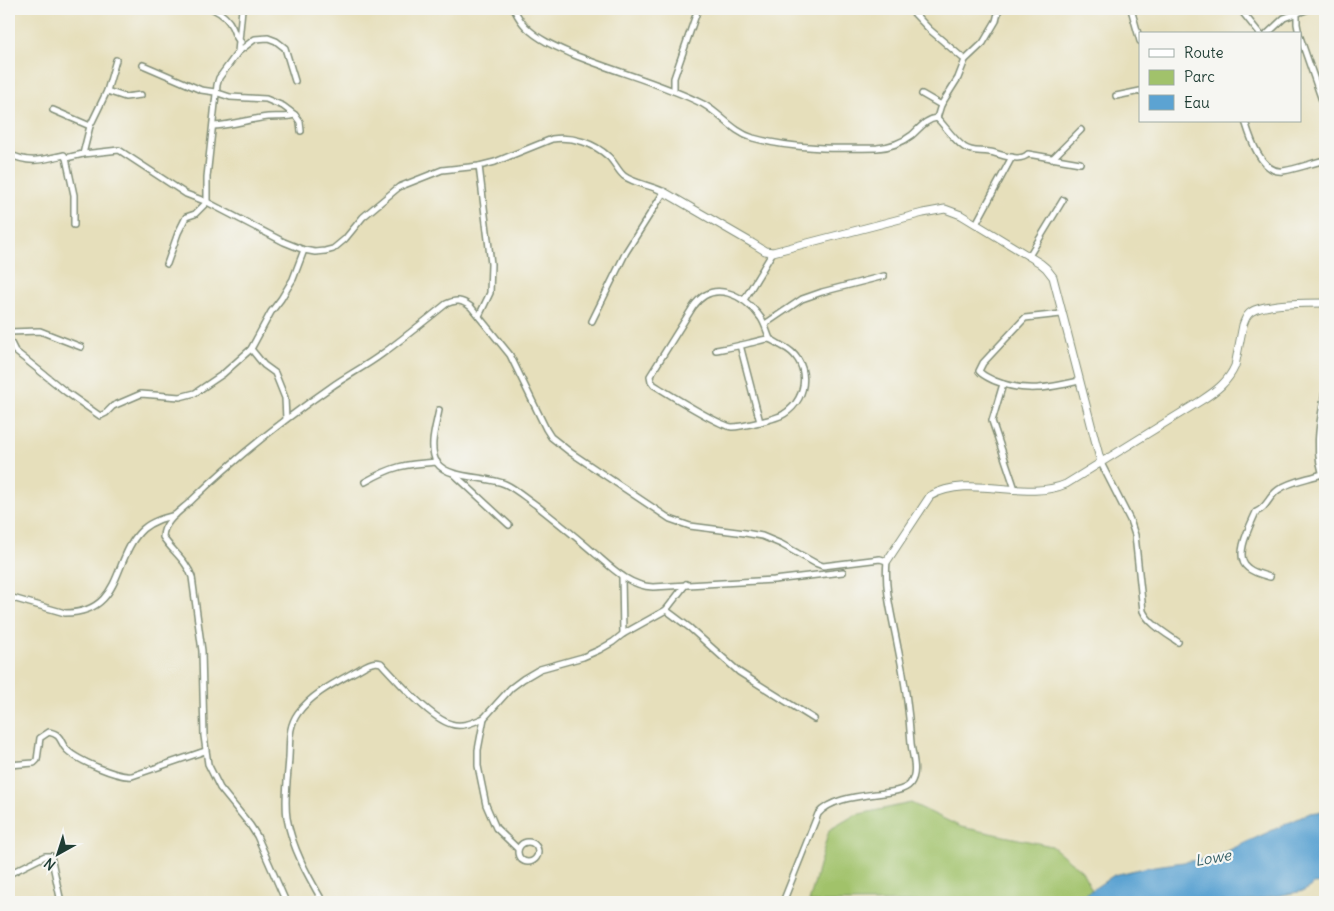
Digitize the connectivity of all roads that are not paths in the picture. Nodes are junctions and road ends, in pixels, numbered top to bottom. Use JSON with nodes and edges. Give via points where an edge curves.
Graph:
{"nodes":[{"id":1,"x":213,"y":9,"type":"edge"},
{"id":2,"x":242,"y":9,"type":"edge"},
{"id":3,"x":514,"y":9,"type":"edge"},
{"id":4,"x":698,"y":9,"type":"edge"},
{"id":5,"x":910,"y":9,"type":"edge"},
{"id":6,"x":999,"y":9,"type":"edge"},
{"id":7,"x":1131,"y":9,"type":"edge"},
{"id":8,"x":1240,"y":9,"type":"edge"},
{"id":9,"x":1309,"y":9,"type":"edge"},
{"id":10,"x":1297,"y":12,"type":"junction"},
{"id":11,"x":1258,"y":32,"type":"edge"},
{"id":12,"x":1270,"y":32,"type":"edge"},
{"id":13,"x":1299,"y":32,"type":"edge"},
{"id":14,"x":1139,"y":37,"type":"edge"},
{"id":15,"x":239,"y":41,"type":"junction"},
{"id":16,"x":247,"y":44,"type":"junction"},
{"id":17,"x":1302,"y":44,"type":"edge"},
{"id":18,"x":238,"y":52,"type":"junction"},
{"id":19,"x":116,"y":60,"type":"dead end"},
{"id":20,"x":965,"y":60,"type":"junction"},
{"id":21,"x":143,"y":65,"type":"dead end"},
{"id":22,"x":295,"y":81,"type":"dead end"},
{"id":23,"x":107,"y":91,"type":"junction"},
{"id":24,"x":674,"y":91,"type":"junction"},
{"id":25,"x":215,"y":92,"type":"junction"},
{"id":26,"x":1139,"y":92,"type":"edge"},
{"id":27,"x":922,"y":94,"type":"dead end"},
{"id":28,"x":141,"y":95,"type":"dead end"},
{"id":29,"x":1116,"y":96,"type":"dead end"},
{"id":30,"x":941,"y":105,"type":"junction"},
{"id":31,"x":1325,"y":109,"type":"edge"},
{"id":32,"x":53,"y":110,"type":"dead end"},
{"id":33,"x":296,"y":116,"type":"junction"},
{"id":34,"x":937,"y":118,"type":"junction"},
{"id":35,"x":1245,"y":122,"type":"edge"},
{"id":36,"x":90,"y":126,"type":"junction"},
{"id":37,"x":214,"y":126,"type":"junction"},
{"id":38,"x":1081,"y":130,"type":"dead end"},
{"id":39,"x":301,"y":131,"type":"dead end"},
{"id":40,"x":9,"y":154,"type":"edge"},
{"id":41,"x":83,"y":154,"type":"junction"},
{"id":42,"x":1012,"y":157,"type":"junction"},
{"id":43,"x":66,"y":158,"type":"junction"},
{"id":44,"x":1052,"y":159,"type":"junction"},
{"id":45,"x":1325,"y":160,"type":"edge"},
{"id":46,"x":1080,"y":163,"type":"dead end"},
{"id":47,"x":478,"y":166,"type":"junction"},
{"id":48,"x":664,"y":192,"type":"junction"},
{"id":49,"x":1063,"y":200,"type":"dead end"},
{"id":50,"x":207,"y":202,"type":"junction"},
{"id":51,"x":976,"y":224,"type":"junction"},
{"id":52,"x":74,"y":225,"type":"dead end"},
{"id":53,"x":304,"y":250,"type":"junction"},
{"id":54,"x":773,"y":252,"type":"junction"},
{"id":55,"x":1030,"y":256,"type":"junction"},
{"id":56,"x":167,"y":264,"type":"dead end"},
{"id":57,"x":884,"y":276,"type":"dead end"},
{"id":58,"x":744,"y":300,"type":"junction"},
{"id":59,"x":1325,"y":303,"type":"edge"},
{"id":60,"x":1061,"y":314,"type":"junction"},
{"id":61,"x":479,"y":316,"type":"junction"},
{"id":62,"x":592,"y":321,"type":"dead end"},
{"id":63,"x":764,"y":324,"type":"junction"},
{"id":64,"x":9,"y":332,"type":"edge"},
{"id":65,"x":9,"y":339,"type":"edge"},
{"id":66,"x":770,"y":339,"type":"junction"},
{"id":67,"x":740,"y":345,"type":"junction"},
{"id":68,"x":82,"y":347,"type":"dead end"},
{"id":69,"x":251,"y":349,"type":"junction"},
{"id":70,"x":716,"y":350,"type":"dead end"},
{"id":71,"x":1080,"y":382,"type":"junction"},
{"id":72,"x":1003,"y":384,"type":"junction"},
{"id":73,"x":1325,"y":392,"type":"edge"},
{"id":74,"x":439,"y":410,"type":"dead end"},
{"id":75,"x":286,"y":419,"type":"junction"},
{"id":76,"x":760,"y":422,"type":"junction"},
{"id":77,"x":437,"y":462,"type":"junction"},
{"id":78,"x":1101,"y":463,"type":"junction"},
{"id":79,"x":454,"y":474,"type":"junction"},
{"id":80,"x":1322,"y":474,"type":"junction"},
{"id":81,"x":1325,"y":480,"type":"edge"},
{"id":82,"x":365,"y":482,"type":"dead end"},
{"id":83,"x":1015,"y":489,"type":"junction"},
{"id":84,"x":176,"y":514,"type":"junction"},
{"id":85,"x":509,"y":525,"type":"dead end"},
{"id":86,"x":887,"y":561,"type":"junction"},
{"id":87,"x":843,"y":572,"type":"dead end"},
{"id":88,"x":622,"y":576,"type":"junction"},
{"id":89,"x":1270,"y":576,"type":"dead end"},
{"id":90,"x":686,"y":584,"type":"junction"},
{"id":91,"x":9,"y":597,"type":"edge"},
{"id":92,"x":666,"y":610,"type":"junction"},
{"id":93,"x":622,"y":634,"type":"junction"},
{"id":94,"x":1178,"y":642,"type":"dead end"},
{"id":95,"x":484,"y":718,"type":"junction"},
{"id":96,"x":814,"y":719,"type":"dead end"},
{"id":97,"x":205,"y":751,"type":"junction"},
{"id":98,"x":9,"y":765,"type":"edge"},
{"id":99,"x":518,"y":849,"type":"junction"},
{"id":100,"x":9,"y":874,"type":"edge"},
{"id":101,"x":61,"y":902,"type":"edge"},
{"id":102,"x":286,"y":902,"type":"edge"},
{"id":103,"x":323,"y":902,"type":"edge"},
{"id":104,"x":783,"y":902,"type":"edge"}],
"edges":[{"from":1,"to":15,"type":"street","via":[[228,20]]},
{"from":2,"to":15,"type":"street"},
{"from":3,"to":24,"type":"street","via":[[525,26],[552,44],[602,66]]},
{"from":4,"to":24,"type":"street","via":[[674,78]]},
{"from":5,"to":20,"type":"street"},
{"from":6,"to":20,"type":"street","via":[[983,43]]},
{"from":7,"to":14,"type":"street"},
{"from":8,"to":11,"type":"street"},
{"from":9,"to":10,"type":"street"},
{"from":10,"to":12,"type":"street","via":[[1284,18]]},
{"from":10,"to":13,"type":"street"},
{"from":15,"to":16,"type":"street"},
{"from":15,"to":18,"type":"street"},
{"from":16,"to":18,"type":"street"},
{"from":16,"to":22,"type":"street","via":[[264,38],[281,44]]},
{"from":17,"to":31,"type":"street"},
{"from":18,"to":25,"type":"street","via":[[219,78]]},
{"from":19,"to":23,"type":"street"},
{"from":20,"to":30,"type":"street","via":[[954,86]]},
{"from":21,"to":25,"type":"street","via":[[200,90]]},
{"from":23,"to":28,"type":"street","via":[[125,97]]},
{"from":23,"to":36,"type":"street"},
{"from":24,"to":34,"type":"street","via":[[711,109],[744,135],[801,146],[880,148],[899,143],[926,121]]},
{"from":25,"to":33,"type":"street","via":[[230,97],[266,99]]},
{"from":25,"to":37,"type":"street"},
{"from":26,"to":29,"type":"street"},
{"from":27,"to":30,"type":"street"},
{"from":30,"to":34,"type":"street"},
{"from":32,"to":36,"type":"street"},
{"from":33,"to":37,"type":"street"},
{"from":33,"to":39,"type":"street"},
{"from":34,"to":42,"type":"street","via":[[957,141],[972,152]]},
{"from":35,"to":45,"type":"street","via":[[1254,150],[1271,168],[1282,171]]},
{"from":36,"to":41,"type":"street"},
{"from":37,"to":50,"type":"street"},
{"from":38,"to":44,"type":"street"},
{"from":40,"to":43,"type":"street","via":[[29,160],[64,155]]},
{"from":41,"to":43,"type":"street"},
{"from":41,"to":50,"type":"street","via":[[118,150],[186,194]]},
{"from":42,"to":44,"type":"street","via":[[1026,157],[1028,154]]},
{"from":42,"to":51,"type":"street"},
{"from":43,"to":52,"type":"street","via":[[74,195]]},
{"from":44,"to":46,"type":"street"},
{"from":47,"to":48,"type":"street","via":[[552,139],[577,139],[609,157],[629,179]]},
{"from":47,"to":53,"type":"street","via":[[442,170],[399,187],[363,217],[333,249]]},
{"from":47,"to":61,"type":"street","via":[[491,264],[490,293]]},
{"from":48,"to":54,"type":"street","via":[[752,244]]},
{"from":48,"to":62,"type":"street","via":[[626,252]]},
{"from":49,"to":55,"type":"street"},
{"from":50,"to":53,"type":"street"},
{"from":50,"to":56,"type":"street","via":[[195,214],[186,217]]},
{"from":51,"to":54,"type":"street","via":[[953,211],[937,210]]},
{"from":51,"to":55,"type":"street"},
{"from":53,"to":69,"type":"street","via":[[293,279]]},
{"from":54,"to":58,"type":"street"},
{"from":55,"to":60,"type":"street","via":[[1053,277]]},
{"from":57,"to":63,"type":"street","via":[[802,299]]},
{"from":58,"to":63,"type":"street"},
{"from":58,"to":76,"type":"street","via":[[726,292],[702,296],[650,379],[724,424],[732,427]]},
{"from":59,"to":78,"type":"street","via":[[1263,306],[1251,312],[1245,319],[1235,366],[1228,380],[1202,400]]},
{"from":60,"to":71,"type":"street"},
{"from":60,"to":72,"type":"street","via":[[1025,318],[979,368],[980,373]]},
{"from":61,"to":75,"type":"street","via":[[465,302],[459,300],[446,304],[381,355]]},
{"from":61,"to":86,"type":"street","via":[[510,355],[552,437],[660,513],[683,524],[762,536],[823,566],[880,559]]},
{"from":63,"to":66,"type":"street"},
{"from":64,"to":68,"type":"street","via":[[40,332]]},
{"from":65,"to":69,"type":"street","via":[[15,351],[100,416],[113,406],[141,394],[180,397],[196,393]]},
{"from":66,"to":67,"type":"street"},
{"from":66,"to":76,"type":"street","via":[[797,356],[803,371],[803,387],[797,401],[784,415]]},
{"from":67,"to":70,"type":"street"},
{"from":67,"to":76,"type":"street"},
{"from":69,"to":75,"type":"street","via":[[275,374],[285,398]]},
{"from":71,"to":72,"type":"street","via":[[1031,390]]},
{"from":71,"to":78,"type":"street"},
{"from":72,"to":83,"type":"street","via":[[992,421]]},
{"from":73,"to":80,"type":"street","via":[[1318,451]]},
{"from":74,"to":77,"type":"street","via":[[434,436]]},
{"from":75,"to":84,"type":"street","via":[[213,478]]},
{"from":77,"to":79,"type":"street"},
{"from":77,"to":82,"type":"street","via":[[397,466]]},
{"from":78,"to":83,"type":"street","via":[[1058,487]]},
{"from":78,"to":94,"type":"street","via":[[1135,535],[1143,611]]},
{"from":79,"to":85,"type":"street"},
{"from":79,"to":88,"type":"street","via":[[508,485],[564,526]]},
{"from":80,"to":81,"type":"street"},
{"from":80,"to":89,"type":"street","via":[[1295,481],[1276,491],[1263,510],[1256,512],[1243,547],[1242,562],[1247,568]]},
{"from":83,"to":86,"type":"street","via":[[960,488],[930,496]]},
{"from":84,"to":91,"type":"street","via":[[142,529],[116,580],[102,601],[89,609],[65,613]]},
{"from":84,"to":97,"type":"street","via":[[165,527],[163,537],[185,562],[192,577],[202,651]]},
{"from":86,"to":104,"type":"street","via":[[889,602],[908,696],[915,764],[913,779],[900,790],[853,797],[822,809]]},
{"from":87,"to":90,"type":"street","via":[[774,580]]},
{"from":88,"to":90,"type":"street","via":[[647,586]]},
{"from":88,"to":93,"type":"street"},
{"from":90,"to":92,"type":"street"},
{"from":92,"to":93,"type":"street"},
{"from":92,"to":96,"type":"street","via":[[739,672]]},
{"from":93,"to":95,"type":"street","via":[[599,650],[540,669],[523,678]]},
{"from":95,"to":99,"type":"street","via":[[478,766],[486,805],[496,828]]},
{"from":95,"to":103,"type":"street","via":[[458,725],[444,721],[377,662],[363,667],[303,706],[290,726],[287,818],[304,868]]},
{"from":97,"to":98,"type":"street","via":[[124,777],[109,773],[67,750],[59,736],[49,732],[40,738],[34,763]]},
{"from":97,"to":102,"type":"street","via":[[220,788],[257,836]]},
{"from":99,"to":99,"type":"street","via":[[521,844],[531,842],[536,845],[538,855],[535,860],[525,862]]},
{"from":100,"to":101,"type":"street","via":[[51,856]]}]}
